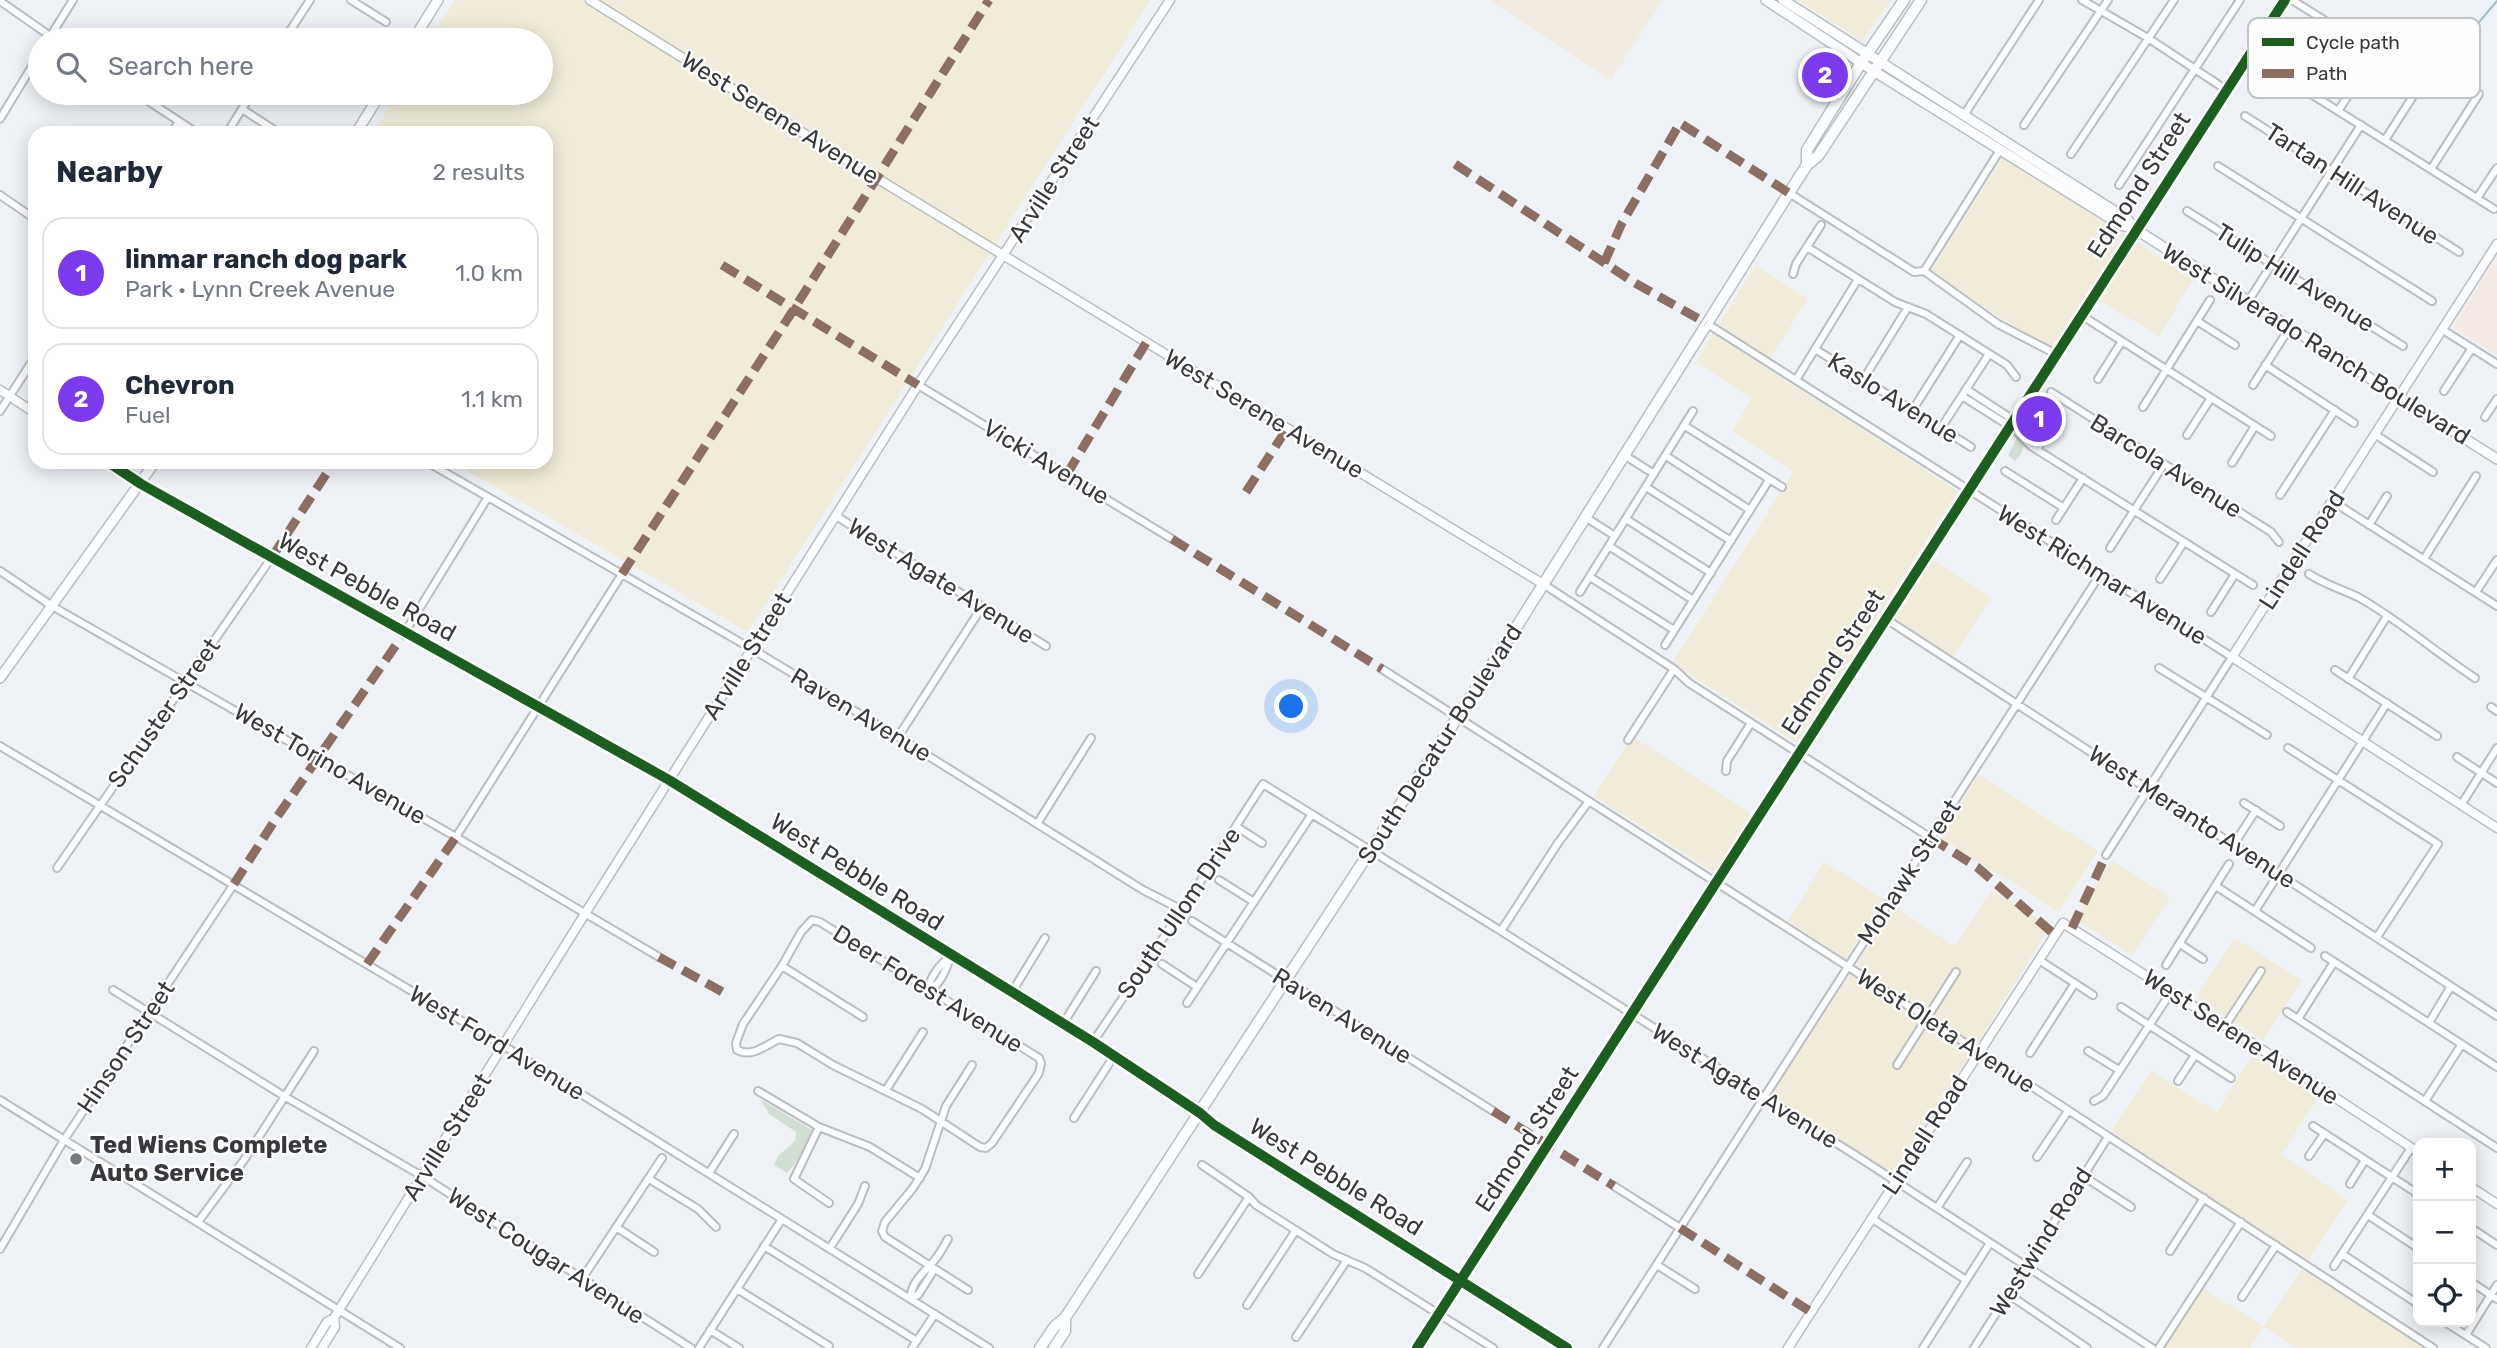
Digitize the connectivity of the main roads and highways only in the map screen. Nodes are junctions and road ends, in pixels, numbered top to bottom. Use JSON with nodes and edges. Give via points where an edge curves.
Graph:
{"nodes":[{"id":1,"x":438,"y":0,"type":"edge"},
{"id":2,"x":1766,"y":0,"type":"edge"},
{"id":3,"x":1783,"y":0,"type":"edge"},
{"id":4,"x":1904,"y":0,"type":"edge"},
{"id":5,"x":1921,"y":0,"type":"edge"},
{"id":6,"x":420,"y":28,"type":"edge"},
{"id":7,"x":1864,"y":59,"type":"junction"},
{"id":8,"x":1876,"y":66,"type":"junction"},
{"id":9,"x":374,"y":105,"type":"edge"},
{"id":10,"x":360,"y":126,"type":"edge"},
{"id":11,"x":1807,"y":165,"type":"junction"},
{"id":12,"x":2135,"y":229,"type":"junction"},
{"id":13,"x":2497,"y":459,"type":"edge"},
{"id":14,"x":151,"y":469,"type":"edge"},
{"id":15,"x":0,"y":678,"type":"edge"},
{"id":16,"x":1065,"y":1318,"type":"junction"},
{"id":17,"x":1040,"y":1348,"type":"edge"},
{"id":18,"x":1054,"y":1348,"type":"edge"}],
"edges":[{"from":1,"to":6,"type":"main road"},
{"from":2,"to":7,"type":"main road","name":"West Silverado Ranch Boulevard"},
{"from":3,"to":7,"type":"main road","name":"West Silverado Ranch Boulevard"},
{"from":4,"to":7,"type":"main road","name":"South Decatur Boulevard"},
{"from":5,"to":8,"type":"main road","name":"South Decatur Boulevard"},
{"from":7,"to":8,"type":"main road","name":"West Silverado Ranch Boulevard"},
{"from":7,"to":11,"type":"main road","name":"South Decatur Boulevard","via":[[1807,150]]},
{"from":8,"to":11,"type":"main road","name":"South Decatur Boulevard","via":[[1818,156]]},
{"from":8,"to":12,"type":"main road","name":"West Silverado Ranch Boulevard","via":[[2000,150],[2121,225]]},
{"from":8,"to":12,"type":"main road","name":"West Silverado Ranch Boulevard","via":[[1964,115],[2127,219]]},
{"from":9,"to":10,"type":"main road"},
{"from":11,"to":16,"type":"main road","name":"South Decatur Boulevard","via":[[1457,718]]},
{"from":12,"to":13,"type":"main road","name":"West Silverado Ranch Boulevard"},
{"from":14,"to":15,"type":"main road"},
{"from":16,"to":17,"type":"main road","name":"South Decatur Boulevard"},
{"from":16,"to":18,"type":"main road","name":"South Decatur Boulevard","via":[[1065,1331]]}]}
